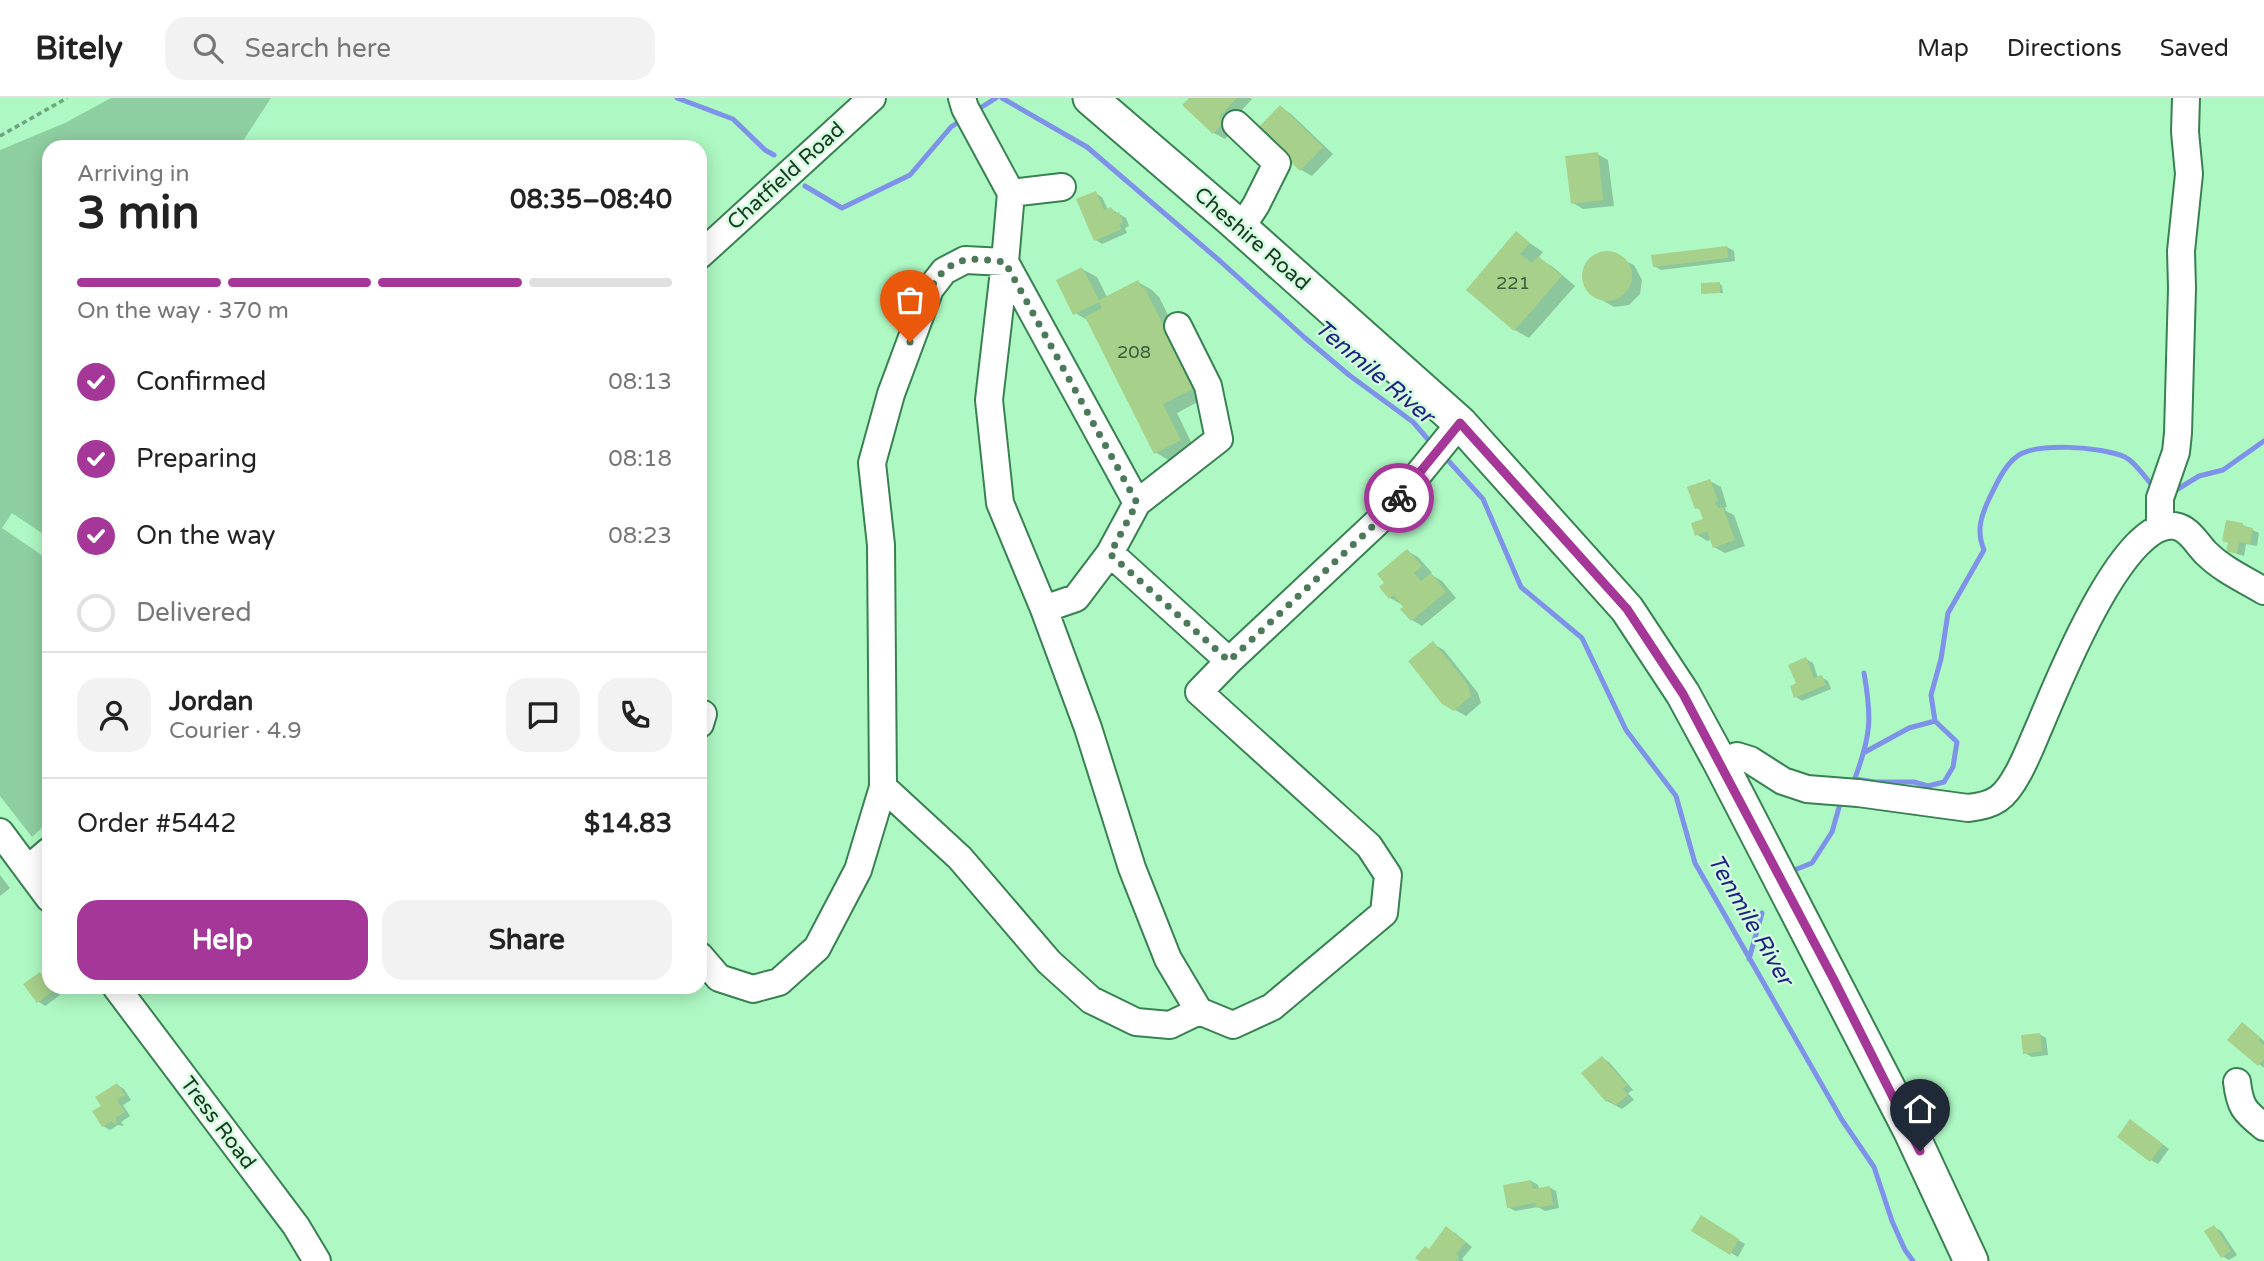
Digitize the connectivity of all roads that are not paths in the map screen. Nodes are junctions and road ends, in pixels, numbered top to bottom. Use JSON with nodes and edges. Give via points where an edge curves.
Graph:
{"nodes":[{"id":1,"x":872,"y":98,"type":"edge"},
{"id":2,"x":1090,"y":98,"type":"edge"},
{"id":3,"x":2186,"y":98,"type":"edge"},
{"id":4,"x":967,"y":110,"type":"edge"},
{"id":5,"x":1236,"y":124,"type":"dead end"},
{"id":6,"x":1062,"y":187,"type":"dead end"},
{"id":7,"x":1012,"y":193,"type":"junction"},
{"id":8,"x":1241,"y":228,"type":"junction"},
{"id":9,"x":707,"y":249,"type":"edge"},
{"id":10,"x":1005,"y":262,"type":"junction"},
{"id":11,"x":1178,"y":326,"type":"dead end"},
{"id":12,"x":1445,"y":441,"type":"junction"},
{"id":13,"x":1137,"y":503,"type":"junction"},
{"id":14,"x":2160,"y":528,"type":"junction"},
{"id":15,"x":1110,"y":554,"type":"junction"},
{"id":16,"x":2264,"y":591,"type":"edge"},
{"id":17,"x":1044,"y":609,"type":"junction"},
{"id":18,"x":1229,"y":661,"type":"junction"},
{"id":19,"x":1720,"y":762,"type":"junction"},
{"id":20,"x":883,"y":787,"type":"junction"},
{"id":21,"x":0,"y":832,"type":"edge"},
{"id":22,"x":42,"y":856,"type":"edge"},
{"id":23,"x":28,"y":869,"type":"junction"},
{"id":24,"x":42,"y":888,"type":"edge"},
{"id":25,"x":707,"y":964,"type":"edge"},
{"id":26,"x":121,"y":994,"type":"edge"},
{"id":27,"x":1199,"y":1011,"type":"junction"},
{"id":28,"x":2237,"y":1082,"type":"dead end"},
{"id":29,"x":2264,"y":1127,"type":"edge"},
{"id":30,"x":317,"y":1261,"type":"edge"},
{"id":31,"x":1971,"y":1261,"type":"edge"}],
"edges":[{"from":1,"to":9,"type":"street","name":"Chatfield Road"},
{"from":2,"to":8,"type":"main road","name":"Cheshire Road"},
{"from":3,"to":14,"type":"street","via":[[2189,174],[2180,251],[2178,433],[2160,498]]},
{"from":4,"to":7,"type":"street"},
{"from":5,"to":8,"type":"street","via":[[1277,163]]},
{"from":6,"to":7,"type":"street"},
{"from":7,"to":10,"type":"street"},
{"from":8,"to":12,"type":"main road","name":"Cheshire Road"},
{"from":10,"to":13,"type":"street"},
{"from":10,"to":17,"type":"street","via":[[989,400],[1000,503]]},
{"from":10,"to":20,"type":"street","via":[[965,260],[944,271],[930,289],[891,394],[872,463],[881,545]]},
{"from":11,"to":13,"type":"street","via":[[1208,386],[1219,439]]},
{"from":12,"to":18,"type":"street","via":[[1387,513]]},
{"from":12,"to":19,"type":"main road","name":"Cheshire Road","via":[[1627,609],[1683,694]]},
{"from":13,"to":15,"type":"street"},
{"from":14,"to":16,"type":"street","via":[[2180,527],[2219,565]]},
{"from":14,"to":19,"type":"street","via":[[2143,538],[2107,585],[2027,754],[2000,799],[1968,808],[1807,789],[1783,782],[1750,760],[1737,756]]},
{"from":15,"to":17,"type":"street","via":[[1076,598]]},
{"from":15,"to":18,"type":"street"},
{"from":17,"to":27,"type":"street","via":[[1132,868],[1168,958]]},
{"from":18,"to":27,"type":"street","via":[[1199,692],[1368,846],[1388,876],[1384,913],[1272,1007],[1233,1024]]},
{"from":19,"to":31,"type":"main road","name":"Cheshire Road","via":[[1899,1108]]},
{"from":20,"to":25,"type":"street","via":[[858,870],[817,947],[779,982],[753,989],[719,978]]},
{"from":20,"to":27,"type":"street","via":[[960,858],[1049,962],[1091,1000],[1147,1023],[1170,1025]]},
{"from":21,"to":23,"type":"street"},
{"from":22,"to":23,"type":"street"},
{"from":23,"to":24,"type":"street"},
{"from":26,"to":30,"type":"street","name":"Tress Road","via":[[296,1226]]},
{"from":28,"to":29,"type":"street","via":[[2239,1101]]}]}
